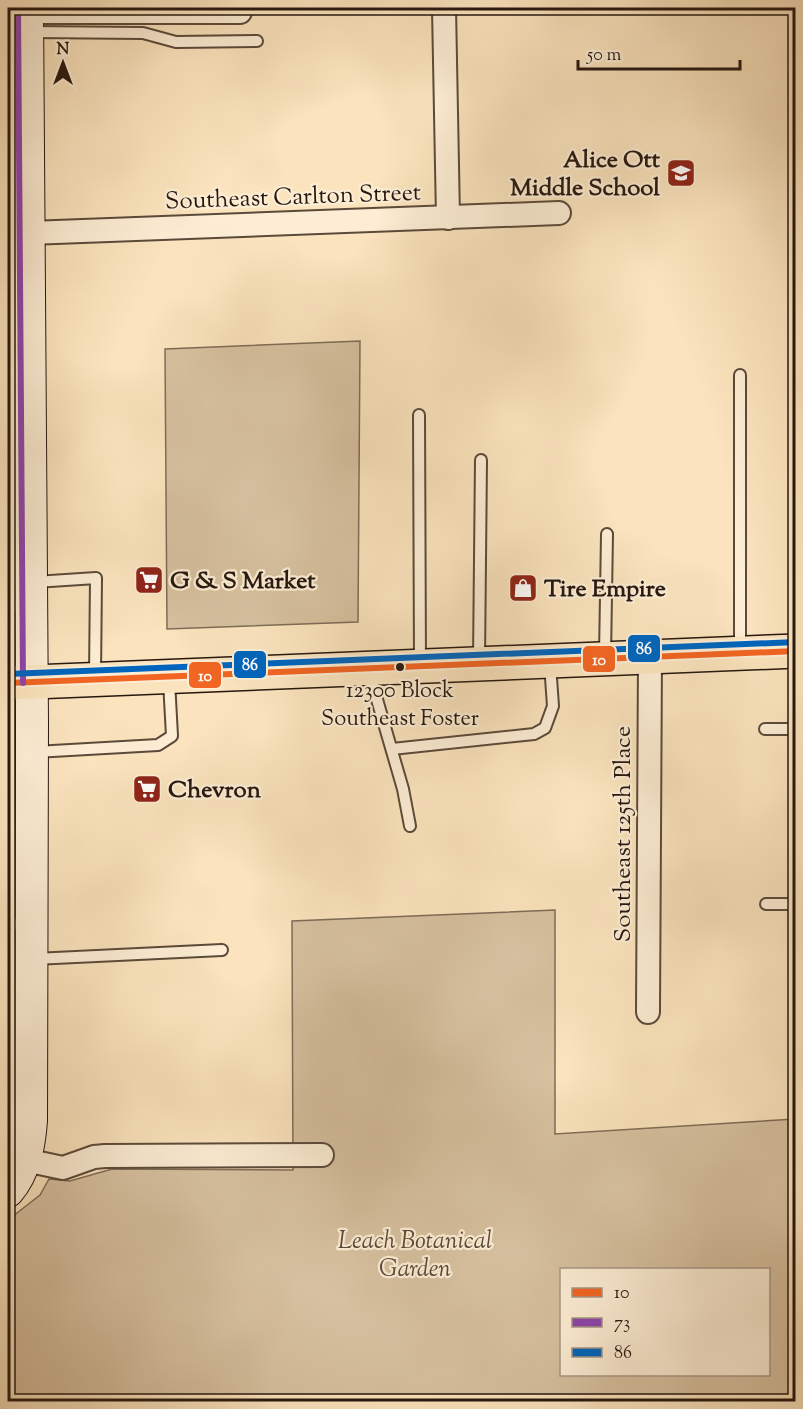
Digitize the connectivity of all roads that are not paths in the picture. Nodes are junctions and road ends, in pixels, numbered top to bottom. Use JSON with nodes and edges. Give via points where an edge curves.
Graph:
{"nodes":[{"id":1,"x":444,"y":8,"type":"edge"},
{"id":2,"x":240,"y":12,"type":"dead end"},
{"id":3,"x":23,"y":30,"type":"edge"},
{"id":4,"x":257,"y":41,"type":"dead end"},
{"id":5,"x":559,"y":213,"type":"dead end"},
{"id":6,"x":448,"y":218,"type":"junction"},
{"id":7,"x":29,"y":233,"type":"junction"},
{"id":8,"x":19,"y":374,"type":"edge"},
{"id":9,"x":740,"y":375,"type":"dead end"},
{"id":10,"x":419,"y":415,"type":"dead end"},
{"id":11,"x":481,"y":460,"type":"dead end"},
{"id":12,"x":19,"y":529,"type":"edge"},
{"id":13,"x":607,"y":534,"type":"dead end"},
{"id":14,"x":23,"y":598,"type":"edge"},
{"id":15,"x":795,"y":651,"type":"edge"},
{"id":16,"x":740,"y":654,"type":"junction"},
{"id":17,"x":650,"y":657,"type":"junction"},
{"id":18,"x":604,"y":659,"type":"junction"},
{"id":19,"x":550,"y":661,"type":"junction"},
{"id":20,"x":479,"y":664,"type":"junction"},
{"id":21,"x":420,"y":666,"type":"junction"},
{"id":22,"x":368,"y":669,"type":"junction"},
{"id":23,"x":169,"y":677,"type":"junction"},
{"id":24,"x":95,"y":680,"type":"junction"},
{"id":25,"x":20,"y":683,"type":"edge"},
{"id":26,"x":765,"y":729,"type":"dead end"},
{"id":27,"x":795,"y":729,"type":"edge"},
{"id":28,"x":392,"y":749,"type":"junction"},
{"id":29,"x":32,"y":752,"type":"junction"},
{"id":30,"x":410,"y":826,"type":"dead end"},
{"id":31,"x":766,"y":904,"type":"dead end"},
{"id":32,"x":795,"y":904,"type":"edge"},
{"id":33,"x":19,"y":924,"type":"edge"},
{"id":34,"x":222,"y":950,"type":"dead end"},
{"id":35,"x":31,"y":960,"type":"junction"},
{"id":36,"x":648,"y":1012,"type":"dead end"},
{"id":37,"x":322,"y":1155,"type":"dead end"},
{"id":38,"x":25,"y":1160,"type":"junction"},
{"id":39,"x":8,"y":1191,"type":"edge"}],
"edges":[{"from":1,"to":6,"type":"street"},
{"from":2,"to":3,"type":"street"},
{"from":3,"to":4,"type":"lane","via":[[143,33],[176,42]]},
{"from":3,"to":7,"type":"main road"},
{"from":5,"to":6,"type":"street","name":"Southeast Carlton Street"},
{"from":6,"to":7,"type":"street","name":"Southeast Carlton Street"},
{"from":7,"to":8,"type":"main road"},
{"from":8,"to":12,"type":"main road"},
{"from":9,"to":16,"type":"lane"},
{"from":10,"to":21,"type":"lane"},
{"from":11,"to":20,"type":"lane"},
{"from":12,"to":14,"type":"main road"},
{"from":13,"to":18,"type":"lane"},
{"from":14,"to":24,"type":"lane","via":[[96,578]]},
{"from":14,"to":25,"type":"main road"},
{"from":15,"to":16,"type":"main road"},
{"from":16,"to":17,"type":"main road"},
{"from":17,"to":18,"type":"main road"},
{"from":17,"to":36,"type":"street","name":"Southeast 125th Place"},
{"from":18,"to":19,"type":"main road"},
{"from":19,"to":20,"type":"main road"},
{"from":19,"to":28,"type":"lane","via":[[553,706],[545,728],[534,734]]},
{"from":20,"to":21,"type":"main road"},
{"from":21,"to":22,"type":"main road"},
{"from":22,"to":23,"type":"main road"},
{"from":22,"to":28,"type":"lane"},
{"from":23,"to":24,"type":"main road"},
{"from":23,"to":29,"type":"lane","via":[[172,736],[158,745]]},
{"from":24,"to":25,"type":"main road"},
{"from":25,"to":29,"type":"main road"},
{"from":26,"to":27,"type":"lane"},
{"from":28,"to":30,"type":"lane"},
{"from":29,"to":33,"type":"main road"},
{"from":31,"to":32,"type":"lane"},
{"from":33,"to":35,"type":"main road"},
{"from":34,"to":35,"type":"lane"},
{"from":35,"to":38,"type":"main road","via":[[31,1121]]},
{"from":37,"to":38,"type":"street","via":[[105,1156],[63,1168]]},
{"from":38,"to":39,"type":"main road"}]}
